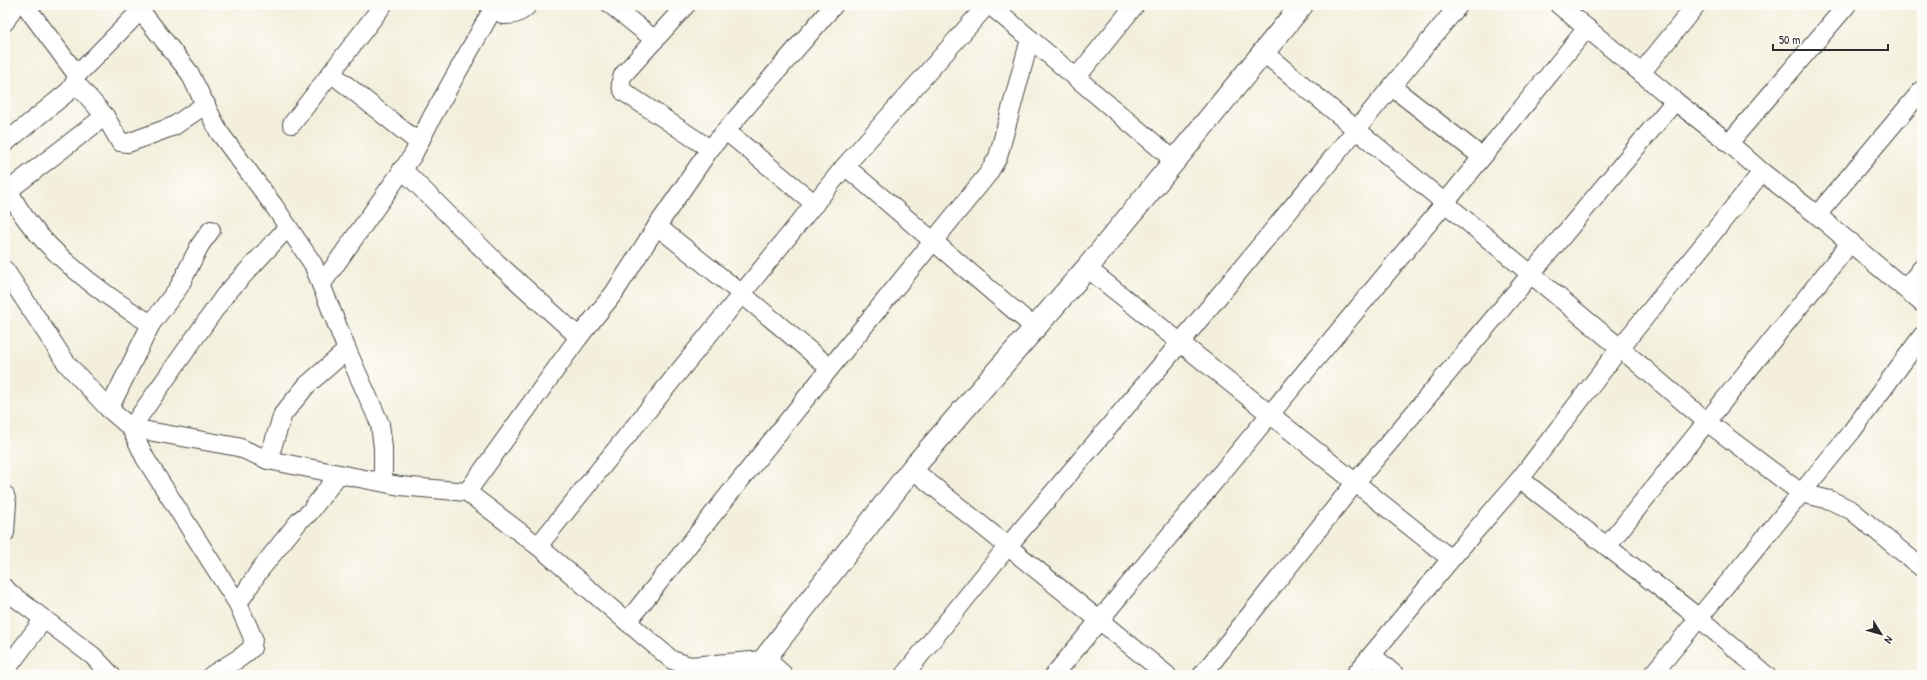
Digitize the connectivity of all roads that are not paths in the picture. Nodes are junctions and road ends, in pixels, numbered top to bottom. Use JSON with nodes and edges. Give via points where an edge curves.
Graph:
{"nodes":[{"id":1,"x":15,"y":5,"type":"edge"},
{"id":2,"x":25,"y":5,"type":"edge"},
{"id":3,"x":383,"y":5,"type":"edge"},
{"id":4,"x":528,"y":5,"type":"edge"},
{"id":5,"x":611,"y":5,"type":"edge"},
{"id":6,"x":686,"y":5,"type":"edge"},
{"id":7,"x":834,"y":5,"type":"edge"},
{"id":8,"x":989,"y":5,"type":"edge"},
{"id":9,"x":1135,"y":5,"type":"edge"},
{"id":10,"x":1302,"y":5,"type":"edge"},
{"id":11,"x":1459,"y":5,"type":"edge"},
{"id":12,"x":1559,"y":5,"type":"edge"},
{"id":13,"x":1696,"y":5,"type":"edge"},
{"id":14,"x":1847,"y":5,"type":"edge"},
{"id":15,"x":492,"y":6,"type":"edge"},
{"id":16,"x":138,"y":8,"type":"edge"},
{"id":17,"x":5,"y":22,"type":"edge"},
{"id":18,"x":1587,"y":28,"type":"junction"},
{"id":19,"x":1030,"y":39,"type":"junction"},
{"id":20,"x":655,"y":40,"type":"junction"},
{"id":21,"x":1264,"y":53,"type":"junction"},
{"id":22,"x":331,"y":73,"type":"junction"},
{"id":23,"x":1641,"y":73,"type":"junction"},
{"id":24,"x":1076,"y":78,"type":"junction"},
{"id":25,"x":76,"y":79,"type":"junction"},
{"id":26,"x":1392,"y":87,"type":"junction"},
{"id":27,"x":1922,"y":90,"type":"edge"},
{"id":28,"x":1675,"y":101,"type":"junction"},
{"id":29,"x":206,"y":104,"type":"junction"},
{"id":30,"x":106,"y":116,"type":"junction"},
{"id":31,"x":292,"y":124,"type":"dead end"},
{"id":32,"x":726,"y":131,"type":"junction"},
{"id":33,"x":1355,"y":131,"type":"junction"},
{"id":34,"x":5,"y":142,"type":"edge"},
{"id":35,"x":419,"y":143,"type":"junction"},
{"id":36,"x":1729,"y":143,"type":"junction"},
{"id":37,"x":710,"y":149,"type":"junction"},
{"id":38,"x":1482,"y":157,"type":"junction"},
{"id":39,"x":1175,"y":161,"type":"junction"},
{"id":40,"x":846,"y":166,"type":"junction"},
{"id":41,"x":402,"y":169,"type":"junction"},
{"id":42,"x":1762,"y":172,"type":"junction"},
{"id":43,"x":7,"y":191,"type":"edge"},
{"id":44,"x":1445,"y":203,"type":"junction"},
{"id":45,"x":815,"y":204,"type":"junction"},
{"id":46,"x":1817,"y":214,"type":"junction"},
{"id":47,"x":657,"y":226,"type":"junction"},
{"id":48,"x":288,"y":227,"type":"junction"},
{"id":49,"x":211,"y":230,"type":"dead end"},
{"id":50,"x":934,"y":240,"type":"junction"},
{"id":51,"x":1851,"y":242,"type":"junction"},
{"id":52,"x":1087,"y":268,"type":"junction"},
{"id":53,"x":1922,"y":268,"type":"edge"},
{"id":54,"x":5,"y":270,"type":"edge"},
{"id":55,"x":1531,"y":274,"type":"junction"},
{"id":56,"x":321,"y":285,"type":"junction"},
{"id":57,"x":1906,"y":288,"type":"junction"},
{"id":58,"x":742,"y":294,"type":"junction"},
{"id":59,"x":1922,"y":303,"type":"edge"},
{"id":60,"x":151,"y":324,"type":"junction"},
{"id":61,"x":1035,"y":328,"type":"junction"},
{"id":62,"x":579,"y":336,"type":"junction"},
{"id":63,"x":1922,"y":336,"type":"edge"},
{"id":64,"x":1180,"y":343,"type":"junction"},
{"id":65,"x":1620,"y":348,"type":"junction"},
{"id":66,"x":347,"y":350,"type":"junction"},
{"id":67,"x":830,"y":368,"type":"junction"},
{"id":68,"x":109,"y":408,"type":"junction"},
{"id":69,"x":1270,"y":415,"type":"junction"},
{"id":70,"x":1707,"y":422,"type":"junction"},
{"id":71,"x":131,"y":428,"type":"junction"},
{"id":72,"x":268,"y":460,"type":"junction"},
{"id":73,"x":912,"y":469,"type":"junction"},
{"id":74,"x":339,"y":474,"type":"junction"},
{"id":75,"x":1520,"y":479,"type":"junction"},
{"id":76,"x":383,"y":482,"type":"junction"},
{"id":77,"x":1355,"y":483,"type":"junction"},
{"id":78,"x":467,"y":492,"type":"junction"},
{"id":79,"x":1801,"y":493,"type":"junction"},
{"id":80,"x":5,"y":494,"type":"edge"},
{"id":81,"x":5,"y":533,"type":"edge"},
{"id":82,"x":538,"y":546,"type":"junction"},
{"id":83,"x":1607,"y":546,"type":"junction"},
{"id":84,"x":1007,"y":547,"type":"junction"},
{"id":85,"x":1451,"y":559,"type":"junction"},
{"id":86,"x":1922,"y":568,"type":"edge"},
{"id":87,"x":5,"y":588,"type":"edge"},
{"id":88,"x":238,"y":604,"type":"junction"},
{"id":89,"x":1699,"y":618,"type":"junction"},
{"id":90,"x":44,"y":619,"type":"junction"},
{"id":91,"x":1099,"y":620,"type":"junction"},
{"id":92,"x":627,"y":622,"type":"junction"},
{"id":93,"x":1372,"y":655,"type":"junction"},
{"id":94,"x":758,"y":667,"type":"edge"},
{"id":95,"x":5,"y":671,"type":"edge"},
{"id":96,"x":111,"y":675,"type":"edge"},
{"id":97,"x":212,"y":675,"type":"edge"},
{"id":98,"x":781,"y":675,"type":"edge"},
{"id":99,"x":904,"y":675,"type":"edge"},
{"id":100,"x":1054,"y":675,"type":"edge"},
{"id":101,"x":1167,"y":675,"type":"edge"},
{"id":102,"x":1202,"y":675,"type":"edge"},
{"id":103,"x":1356,"y":675,"type":"edge"},
{"id":104,"x":1395,"y":675,"type":"edge"},
{"id":105,"x":1652,"y":675,"type":"edge"},
{"id":106,"x":1766,"y":675,"type":"edge"}],
"edges":[{"from":1,"to":17,"type":"street"},
{"from":2,"to":25,"type":"street"},
{"from":3,"to":22,"type":"street"},
{"from":4,"to":15,"type":"street","via":[[514,15],[504,15]]},
{"from":5,"to":20,"type":"street"},
{"from":6,"to":20,"type":"street"},
{"from":7,"to":32,"type":"street"},
{"from":8,"to":19,"type":"street"},
{"from":8,"to":40,"type":"street"},
{"from":9,"to":24,"type":"street"},
{"from":10,"to":21,"type":"street"},
{"from":11,"to":26,"type":"street"},
{"from":12,"to":18,"type":"street"},
{"from":13,"to":23,"type":"street"},
{"from":14,"to":36,"type":"street"},
{"from":15,"to":35,"type":"street"},
{"from":16,"to":25,"type":"street"},
{"from":16,"to":29,"type":"street","via":[[189,72]]},
{"from":18,"to":23,"type":"street"},
{"from":18,"to":38,"type":"street"},
{"from":19,"to":24,"type":"street"},
{"from":19,"to":50,"type":"street","via":[[998,157],[988,174]]},
{"from":20,"to":37,"type":"street","via":[[623,75],[621,87],[624,92]]},
{"from":21,"to":33,"type":"street"},
{"from":21,"to":39,"type":"street"},
{"from":22,"to":31,"type":"street"},
{"from":22,"to":35,"type":"street"},
{"from":23,"to":28,"type":"street"},
{"from":24,"to":39,"type":"street"},
{"from":25,"to":30,"type":"street"},
{"from":25,"to":34,"type":"street","via":[[63,97]]},
{"from":26,"to":33,"type":"street"},
{"from":26,"to":38,"type":"street"},
{"from":27,"to":46,"type":"street"},
{"from":28,"to":36,"type":"street"},
{"from":28,"to":55,"type":"street"},
{"from":29,"to":30,"type":"street","via":[[174,126],[128,143],[120,142]]},
{"from":29,"to":48,"type":"street","via":[[219,132]]},
{"from":30,"to":43,"type":"street"},
{"from":32,"to":37,"type":"street"},
{"from":32,"to":45,"type":"street"},
{"from":33,"to":44,"type":"street"},
{"from":33,"to":64,"type":"street"},
{"from":35,"to":41,"type":"street"},
{"from":36,"to":42,"type":"street"},
{"from":37,"to":47,"type":"street"},
{"from":38,"to":44,"type":"street"},
{"from":39,"to":52,"type":"street"},
{"from":40,"to":45,"type":"street"},
{"from":40,"to":50,"type":"street"},
{"from":41,"to":56,"type":"street"},
{"from":41,"to":62,"type":"street","via":[[496,263]]},
{"from":42,"to":46,"type":"street"},
{"from":42,"to":65,"type":"street"},
{"from":43,"to":60,"type":"street","via":[[48,244],[116,303]]},
{"from":44,"to":55,"type":"street"},
{"from":44,"to":69,"type":"street"},
{"from":45,"to":58,"type":"street"},
{"from":46,"to":51,"type":"street"},
{"from":47,"to":58,"type":"street"},
{"from":47,"to":62,"type":"street","via":[[614,293]]},
{"from":48,"to":56,"type":"street","via":[[313,264]]},
{"from":48,"to":71,"type":"street","via":[[225,295]]},
{"from":49,"to":60,"type":"street","via":[[200,245],[179,287]]},
{"from":50,"to":61,"type":"street"},
{"from":50,"to":67,"type":"street"},
{"from":51,"to":57,"type":"street"},
{"from":51,"to":70,"type":"street"},
{"from":52,"to":61,"type":"street"},
{"from":52,"to":64,"type":"street"},
{"from":53,"to":57,"type":"street"},
{"from":54,"to":68,"type":"street","via":[[67,364]]},
{"from":55,"to":65,"type":"street"},
{"from":55,"to":77,"type":"street"},
{"from":56,"to":66,"type":"street"},
{"from":57,"to":59,"type":"street"},
{"from":58,"to":67,"type":"street"},
{"from":58,"to":82,"type":"street"},
{"from":60,"to":68,"type":"street"},
{"from":61,"to":73,"type":"street"},
{"from":62,"to":78,"type":"street"},
{"from":63,"to":79,"type":"street","via":[[1852,431]]},
{"from":64,"to":69,"type":"street"},
{"from":64,"to":84,"type":"street"},
{"from":65,"to":70,"type":"street"},
{"from":65,"to":75,"type":"street"},
{"from":66,"to":72,"type":"street","via":[[307,385],[283,414]]},
{"from":66,"to":76,"type":"street","via":[[380,424]]},
{"from":67,"to":92,"type":"street"},
{"from":68,"to":71,"type":"street"},
{"from":69,"to":77,"type":"street"},
{"from":69,"to":91,"type":"street"},
{"from":70,"to":79,"type":"street"},
{"from":70,"to":83,"type":"street"},
{"from":71,"to":72,"type":"street","via":[[238,447]]},
{"from":71,"to":88,"type":"street","via":[[145,458]]},
{"from":72,"to":74,"type":"street"},
{"from":73,"to":84,"type":"street"},
{"from":73,"to":94,"type":"street"},
{"from":74,"to":76,"type":"street"},
{"from":74,"to":88,"type":"street","via":[[264,566]]},
{"from":75,"to":83,"type":"street"},
{"from":75,"to":85,"type":"street"},
{"from":76,"to":78,"type":"street"},
{"from":77,"to":85,"type":"street"},
{"from":77,"to":102,"type":"street"},
{"from":78,"to":82,"type":"street"},
{"from":79,"to":86,"type":"street","via":[[1830,500],[1851,510]]},
{"from":79,"to":89,"type":"street"},
{"from":80,"to":81,"type":"street"},
{"from":82,"to":92,"type":"street"},
{"from":83,"to":89,"type":"street"},
{"from":84,"to":91,"type":"street"},
{"from":84,"to":99,"type":"street"},
{"from":85,"to":93,"type":"street"},
{"from":87,"to":90,"type":"street"},
{"from":88,"to":97,"type":"street","via":[[253,638],[252,648]]},
{"from":89,"to":105,"type":"street"},
{"from":89,"to":106,"type":"street"},
{"from":90,"to":95,"type":"street"},
{"from":90,"to":96,"type":"street","via":[[93,656]]},
{"from":91,"to":100,"type":"street"},
{"from":91,"to":101,"type":"street"},
{"from":92,"to":94,"type":"street","via":[[672,660],[690,666]]},
{"from":93,"to":103,"type":"street"},
{"from":93,"to":104,"type":"street"},
{"from":94,"to":98,"type":"street"}]}
